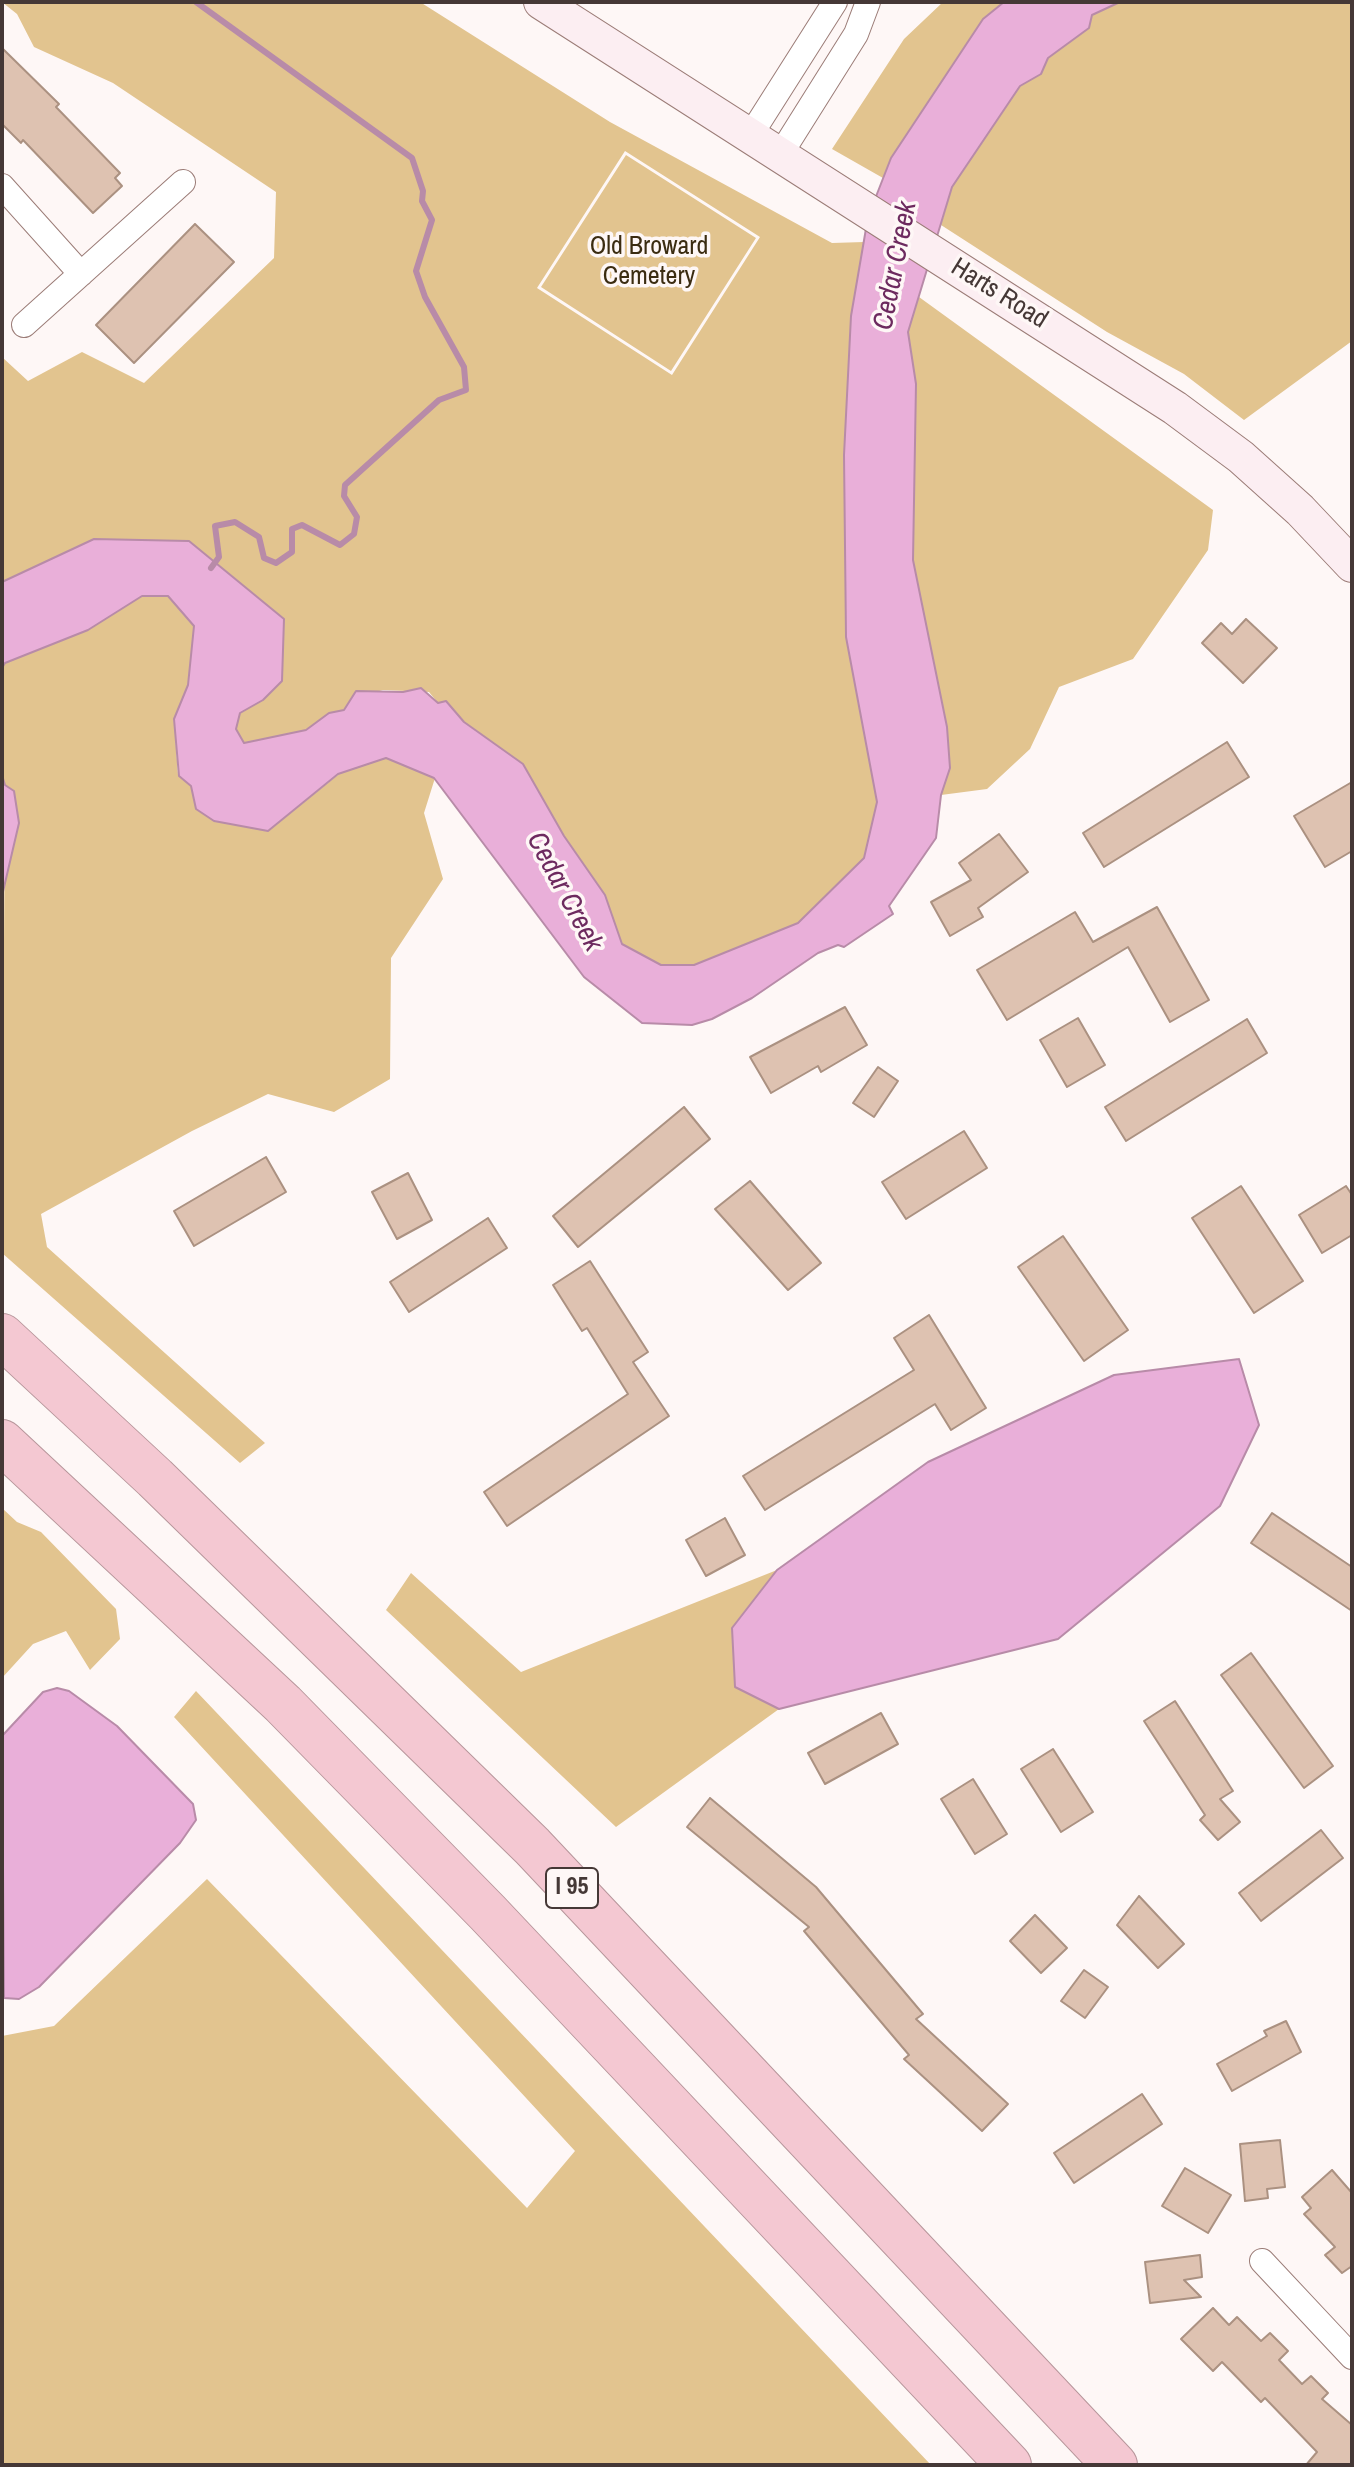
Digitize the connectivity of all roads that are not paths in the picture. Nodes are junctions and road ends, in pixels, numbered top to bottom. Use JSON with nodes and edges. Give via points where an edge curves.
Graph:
{"nodes":[{"id":1,"x":541,"y":2,"type":"edge"},
{"id":2,"x":835,"y":2,"type":"edge"},
{"id":3,"x":868,"y":2,"type":"edge"},
{"id":4,"x":750,"y":136,"type":"junction"},
{"id":5,"x":780,"y":155,"type":"junction"},
{"id":6,"x":183,"y":182,"type":"dead end"},
{"id":7,"x":2,"y":186,"type":"edge"},
{"id":8,"x":81,"y":274,"type":"junction"},
{"id":9,"x":24,"y":325,"type":"dead end"},
{"id":10,"x":1347,"y":550,"type":"edge"},
{"id":11,"x":2,"y":1336,"type":"edge"},
{"id":12,"x":2,"y":1442,"type":"edge"},
{"id":13,"x":1262,"y":2261,"type":"dead end"},
{"id":14,"x":1352,"y":2357,"type":"edge"},
{"id":15,"x":1009,"y":2465,"type":"edge"},
{"id":16,"x":1115,"y":2465,"type":"edge"}],
"edges":[{"from":1,"to":4,"type":"street","name":"Harts Road"},
{"from":2,"to":4,"type":"street"},
{"from":3,"to":5,"type":"street","via":[[856,34]]},
{"from":4,"to":5,"type":"street","name":"Harts Road"},
{"from":5,"to":10,"type":"street","name":"Harts Road","via":[[1175,408],[1241,457]]},
{"from":6,"to":8,"type":"street"},
{"from":7,"to":8,"type":"street"},
{"from":8,"to":9,"type":"street"},
{"from":11,"to":16,"type":"highway","number":"I 95","via":[[532,1846]]},
{"from":12,"to":15,"type":"highway","via":[[283,1704],[488,1913]]},
{"from":13,"to":14,"type":"street"}]}
